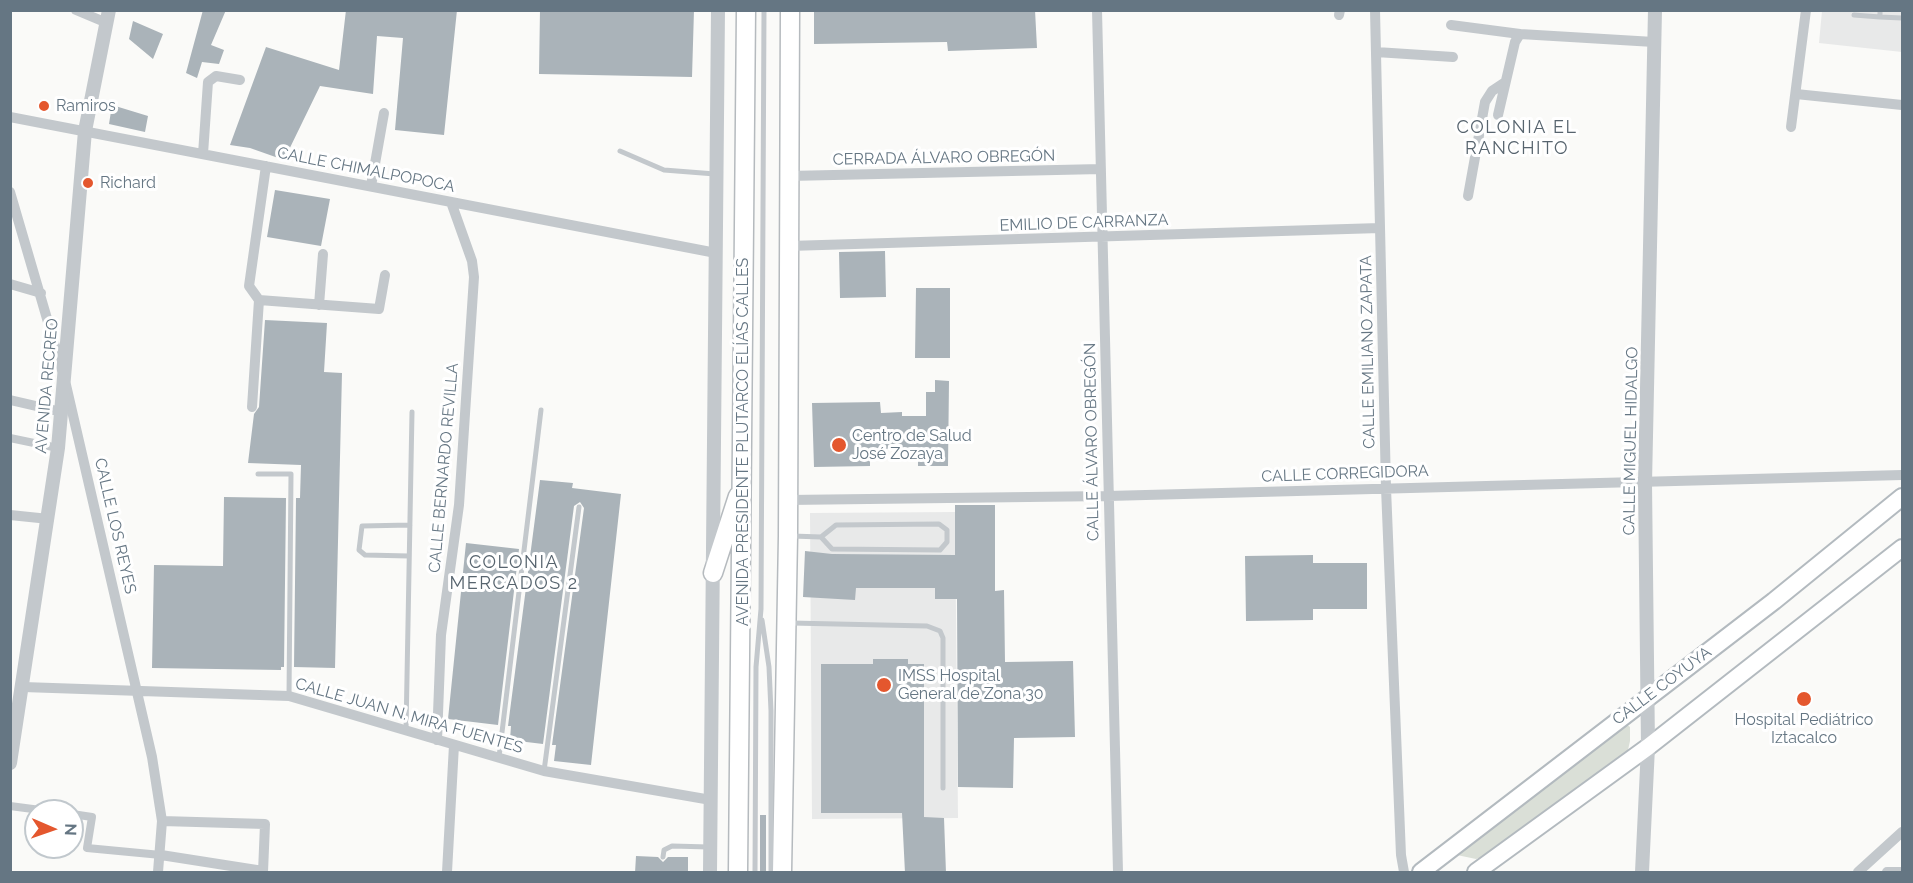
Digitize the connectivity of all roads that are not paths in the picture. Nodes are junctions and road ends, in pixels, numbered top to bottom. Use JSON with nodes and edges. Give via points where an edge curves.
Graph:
{"nodes":[{"id":1,"x":76,"y":10,"type":"edge"},
{"id":2,"x":718,"y":10,"type":"edge"},
{"id":3,"x":746,"y":10,"type":"edge"},
{"id":4,"x":764,"y":10,"type":"edge"},
{"id":5,"x":790,"y":10,"type":"edge"},
{"id":6,"x":1097,"y":10,"type":"edge"},
{"id":7,"x":1375,"y":10,"type":"edge"},
{"id":8,"x":1655,"y":10,"type":"edge"},
{"id":9,"x":1806,"y":10,"type":"edge"},
{"id":10,"x":1880,"y":14,"type":"edge"},
{"id":11,"x":1854,"y":15,"type":"dead end"},
{"id":12,"x":108,"y":17,"type":"edge"},
{"id":13,"x":1902,"y":18,"type":"edge"},
{"id":14,"x":1451,"y":26,"type":"dead end"},
{"id":15,"x":1520,"y":34,"type":"junction"},
{"id":16,"x":1654,"y":42,"type":"junction"},
{"id":17,"x":1376,"y":52,"type":"junction"},
{"id":18,"x":1453,"y":57,"type":"dead end"},
{"id":19,"x":240,"y":80,"type":"dead end"},
{"id":20,"x":1504,"y":83,"type":"junction"},
{"id":21,"x":1796,"y":94,"type":"junction"},
{"id":22,"x":1902,"y":105,"type":"edge"},
{"id":23,"x":384,"y":113,"type":"dead end"},
{"id":24,"x":1498,"y":115,"type":"dead end"},
{"id":25,"x":10,"y":117,"type":"edge"},
{"id":26,"x":1791,"y":127,"type":"dead end"},
{"id":27,"x":86,"y":131,"type":"junction"},
{"id":28,"x":620,"y":151,"type":"dead end"},
{"id":29,"x":203,"y":153,"type":"junction"},
{"id":30,"x":266,"y":166,"type":"junction"},
{"id":31,"x":1101,"y":169,"type":"junction"},
{"id":32,"x":717,"y":174,"type":"junction"},
{"id":33,"x":789,"y":177,"type":"junction"},
{"id":34,"x":371,"y":186,"type":"junction"},
{"id":35,"x":10,"y":192,"type":"edge"},
{"id":36,"x":1468,"y":196,"type":"dead end"},
{"id":37,"x":452,"y":202,"type":"junction"},
{"id":38,"x":1380,"y":228,"type":"junction"},
{"id":39,"x":1102,"y":237,"type":"junction"},
{"id":40,"x":789,"y":246,"type":"junction"},
{"id":41,"x":716,"y":253,"type":"junction"},
{"id":42,"x":323,"y":254,"type":"dead end"},
{"id":43,"x":385,"y":275,"type":"dead end"},
{"id":44,"x":10,"y":284,"type":"edge"},
{"id":45,"x":41,"y":293,"type":"junction"},
{"id":46,"x":259,"y":300,"type":"junction"},
{"id":47,"x":319,"y":305,"type":"junction"},
{"id":48,"x":65,"y":379,"type":"junction"},
{"id":49,"x":10,"y":400,"type":"edge"},
{"id":50,"x":252,"y":408,"type":"dead end"},
{"id":51,"x":541,"y":410,"type":"dead end"},
{"id":52,"x":62,"y":412,"type":"junction"},
{"id":53,"x":412,"y":412,"type":"dead end"},
{"id":54,"x":10,"y":438,"type":"edge"},
{"id":55,"x":58,"y":448,"type":"junction"},
{"id":56,"x":258,"y":474,"type":"dead end"},
{"id":57,"x":1902,"y":475,"type":"edge"},
{"id":58,"x":744,"y":477,"type":"junction"},
{"id":59,"x":1646,"y":483,"type":"junction"},
{"id":60,"x":1386,"y":488,"type":"junction"},
{"id":61,"x":1108,"y":496,"type":"junction"},
{"id":62,"x":1902,"y":497,"type":"edge"},
{"id":63,"x":788,"y":500,"type":"junction"},
{"id":64,"x":579,"y":507,"type":"dead end"},
{"id":65,"x":10,"y":515,"type":"edge"},
{"id":66,"x":49,"y":519,"type":"junction"},
{"id":67,"x":410,"y":525,"type":"junction"},
{"id":68,"x":788,"y":536,"type":"junction"},
{"id":69,"x":821,"y":537,"type":"junction"},
{"id":70,"x":1902,"y":548,"type":"edge"},
{"id":71,"x":410,"y":556,"type":"junction"},
{"id":72,"x":713,"y":573,"type":"junction"},
{"id":73,"x":760,"y":609,"type":"junction"},
{"id":74,"x":786,"y":623,"type":"junction"},
{"id":75,"x":23,"y":687,"type":"junction"},
{"id":76,"x":139,"y":692,"type":"junction"},
{"id":77,"x":290,"y":696,"type":"junction"},
{"id":78,"x":1648,"y":696,"type":"junction"},
{"id":79,"x":406,"y":732,"type":"junction"},
{"id":80,"x":437,"y":740,"type":"junction"},
{"id":81,"x":454,"y":745,"type":"junction"},
{"id":82,"x":1648,"y":747,"type":"junction"},
{"id":83,"x":498,"y":759,"type":"junction"},
{"id":84,"x":10,"y":763,"type":"edge"},
{"id":85,"x":544,"y":771,"type":"junction"},
{"id":86,"x":943,"y":788,"type":"dead end"},
{"id":87,"x":711,"y":800,"type":"junction"},
{"id":88,"x":84,"y":816,"type":"edge"},
{"id":89,"x":162,"y":821,"type":"junction"},
{"id":90,"x":1902,"y":832,"type":"edge"},
{"id":91,"x":711,"y":847,"type":"junction"},
{"id":92,"x":161,"y":855,"type":"junction"},
{"id":93,"x":663,"y":857,"type":"dead end"},
{"id":94,"x":263,"y":872,"type":"edge"},
{"id":95,"x":1902,"y":872,"type":"edge"},
{"id":96,"x":158,"y":873,"type":"edge"},
{"id":97,"x":447,"y":873,"type":"edge"},
{"id":98,"x":710,"y":873,"type":"edge"},
{"id":99,"x":738,"y":873,"type":"edge"},
{"id":100,"x":755,"y":873,"type":"edge"},
{"id":101,"x":771,"y":873,"type":"edge"},
{"id":102,"x":783,"y":873,"type":"edge"},
{"id":103,"x":1118,"y":873,"type":"edge"},
{"id":104,"x":1404,"y":873,"type":"edge"},
{"id":105,"x":1421,"y":873,"type":"edge"},
{"id":106,"x":1476,"y":873,"type":"edge"},
{"id":107,"x":1642,"y":873,"type":"edge"},
{"id":108,"x":1858,"y":873,"type":"edge"},
{"id":109,"x":1887,"y":873,"type":"edge"}],
"edges":[{"from":1,"to":12,"type":"street"},
{"from":2,"to":32,"type":"street","name":"AVENIDA PRESIDENTE PLUTARCO ELÍAS CALLES"},
{"from":3,"to":58,"type":"main road","name":"AVENIDA PRESIDENTE PLUTARCO ELÍAS CALLES"},
{"from":4,"to":73,"type":"lane"},
{"from":5,"to":33,"type":"main road"},
{"from":6,"to":31,"type":"street","name":"CALLE ÁLVARO OBREGÓN"},
{"from":7,"to":17,"type":"street","name":"CALLE EMILIANO ZAPATA"},
{"from":8,"to":16,"type":"street","name":"CALLE MIGUEL HIDALGO"},
{"from":9,"to":21,"type":"street"},
{"from":10,"to":11,"type":"lane"},
{"from":10,"to":13,"type":"lane"},
{"from":12,"to":27,"type":"street","name":"AVENIDA RECREO"},
{"from":14,"to":15,"type":"street"},
{"from":15,"to":16,"type":"street"},
{"from":15,"to":20,"type":"street"},
{"from":16,"to":59,"type":"street","name":"CALLE MIGUEL HIDALGO"},
{"from":17,"to":18,"type":"street"},
{"from":17,"to":38,"type":"street","name":"CALLE EMILIANO ZAPATA"},
{"from":19,"to":29,"type":"street","via":[[216,76],[208,82]]},
{"from":20,"to":24,"type":"street"},
{"from":20,"to":36,"type":"street","via":[[1485,102]]},
{"from":21,"to":22,"type":"street"},
{"from":21,"to":26,"type":"street"},
{"from":23,"to":34,"type":"street"},
{"from":25,"to":27,"type":"street","name":"CALLE CHIMALPOPOCA"},
{"from":27,"to":29,"type":"street","name":"CALLE CHIMALPOPOCA"},
{"from":27,"to":48,"type":"street","name":"AVENIDA RECREO"},
{"from":28,"to":32,"type":"lane","via":[[664,170]]},
{"from":29,"to":30,"type":"street","name":"CALLE CHIMALPOPOCA"},
{"from":30,"to":34,"type":"street","name":"CALLE CHIMALPOPOCA"},
{"from":30,"to":46,"type":"street","via":[[249,286]]},
{"from":31,"to":33,"type":"street","name":"CERRADA ÁLVARO OBREGÓN"},
{"from":31,"to":39,"type":"street","name":"CALLE ÁLVARO OBREGÓN"},
{"from":32,"to":41,"type":"street","name":"AVENIDA PRESIDENTE PLUTARCO ELÍAS CALLES"},
{"from":33,"to":40,"type":"main road"},
{"from":34,"to":37,"type":"street","name":"CALLE CHIMALPOPOCA"},
{"from":35,"to":45,"type":"street","name":"CALLE LOS REYES"},
{"from":37,"to":41,"type":"street","name":"CALLE CHIMALPOPOCA"},
{"from":37,"to":80,"type":"street","name":"CALLE BERNARDO REVILLA","via":[[474,277],[459,505],[441,635]]},
{"from":38,"to":39,"type":"street","name":"EMILIO DE CARRANZA"},
{"from":38,"to":60,"type":"street","name":"CALLE EMILIANO ZAPATA"},
{"from":39,"to":40,"type":"street","name":"EMILIO DE CARRANZA"},
{"from":39,"to":61,"type":"street","name":"CALLE ÁLVARO OBREGÓN"},
{"from":40,"to":63,"type":"main road"},
{"from":41,"to":72,"type":"street","name":"AVENIDA PRESIDENTE PLUTARCO ELÍAS CALLES"},
{"from":42,"to":47,"type":"street"},
{"from":43,"to":47,"type":"street","via":[[379,309]]},
{"from":44,"to":45,"type":"street"},
{"from":45,"to":48,"type":"street","name":"CALLE LOS REYES"},
{"from":46,"to":47,"type":"street"},
{"from":46,"to":50,"type":"street"},
{"from":48,"to":52,"type":"street","name":"AVENIDA RECREO"},
{"from":48,"to":76,"type":"street","name":"CALLE LOS REYES"},
{"from":49,"to":52,"type":"street"},
{"from":51,"to":83,"type":"lane"},
{"from":52,"to":55,"type":"street","name":"AVENIDA RECREO"},
{"from":53,"to":67,"type":"lane"},
{"from":54,"to":55,"type":"street"},
{"from":55,"to":66,"type":"street","name":"AVENIDA RECREO"},
{"from":56,"to":77,"type":"lane","via":[[291,474]]},
{"from":57,"to":59,"type":"street","name":"CALLE CORREGIDORA"},
{"from":58,"to":72,"type":"main road"},
{"from":58,"to":99,"type":"main road","name":"AVENIDA PRESIDENTE PLUTARCO ELÍAS CALLES"},
{"from":59,"to":60,"type":"street","name":"CALLE CORREGIDORA"},
{"from":59,"to":78,"type":"street","name":"CALLE MIGUEL HIDALGO"},
{"from":60,"to":61,"type":"street","name":"CALLE CORREGIDORA"},
{"from":60,"to":104,"type":"street","name":"CALLE EMILIANO ZAPATA"},
{"from":61,"to":63,"type":"street","name":"CALLE CORREGIDORA"},
{"from":61,"to":103,"type":"street","name":"CALLE ÁLVARO OBREGÓN"},
{"from":62,"to":78,"type":"main road","name":"CALLE COYUYA"},
{"from":63,"to":68,"type":"main road"},
{"from":64,"to":85,"type":"lane"},
{"from":65,"to":66,"type":"street"},
{"from":66,"to":75,"type":"street","name":"AVENIDA RECREO"},
{"from":67,"to":71,"type":"lane"},
{"from":67,"to":71,"type":"lane","via":[[362,526],[359,550],[365,555]]},
{"from":68,"to":69,"type":"lane"},
{"from":68,"to":74,"type":"main road"},
{"from":69,"to":69,"type":"lane","via":[[836,525],[939,524],[947,530],[947,542],[940,550],[832,549]]},
{"from":70,"to":82,"type":"main road"},
{"from":71,"to":79,"type":"lane"},
{"from":72,"to":87,"type":"street","name":"AVENIDA PRESIDENTE PLUTARCO ELÍAS CALLES"},
{"from":73,"to":100,"type":"lane"},
{"from":73,"to":101,"type":"lane","via":[[771,711]]},
{"from":74,"to":86,"type":"lane","via":[[927,626],[940,631]]},
{"from":74,"to":102,"type":"main road"},
{"from":75,"to":76,"type":"street","name":"CALLE JUAN N. MIRA FUENTES"},
{"from":75,"to":84,"type":"street","name":"AVENIDA RECREO"},
{"from":76,"to":77,"type":"street","name":"CALLE JUAN N. MIRA FUENTES"},
{"from":76,"to":89,"type":"street","name":"CALLE LOS REYES"},
{"from":77,"to":79,"type":"street","name":"CALLE JUAN N. MIRA FUENTES"},
{"from":78,"to":82,"type":"street","name":"CALLE MIGUEL HIDALGO"},
{"from":78,"to":105,"type":"main road","name":"CALLE COYUYA"},
{"from":79,"to":80,"type":"street","name":"CALLE JUAN N. MIRA FUENTES"},
{"from":80,"to":81,"type":"street","name":"CALLE JUAN N. MIRA FUENTES"},
{"from":81,"to":83,"type":"street","name":"CALLE JUAN N. MIRA FUENTES"},
{"from":81,"to":97,"type":"street"},
{"from":82,"to":106,"type":"main road"},
{"from":82,"to":107,"type":"street","name":"CALLE MIGUEL HIDALGO"},
{"from":83,"to":85,"type":"street","name":"CALLE JUAN N. MIRA FUENTES"},
{"from":85,"to":87,"type":"street","name":"CALLE JUAN N. MIRA FUENTES"},
{"from":87,"to":91,"type":"street","name":"AVENIDA PRESIDENTE PLUTARCO ELÍAS CALLES"},
{"from":88,"to":92,"type":"street","via":[[92,817],[87,848]]},
{"from":89,"to":92,"type":"street","name":"CALLE LOS REYES"},
{"from":89,"to":94,"type":"street","via":[[265,824]]},
{"from":90,"to":108,"type":"street"},
{"from":91,"to":93,"type":"lane","via":[[672,846],[664,850]]},
{"from":91,"to":98,"type":"street","name":"AVENIDA PRESIDENTE PLUTARCO ELÍAS CALLES"},
{"from":92,"to":94,"type":"street"},
{"from":92,"to":96,"type":"street","name":"CALLE LOS REYES"},
{"from":95,"to":109,"type":"street"}]}
